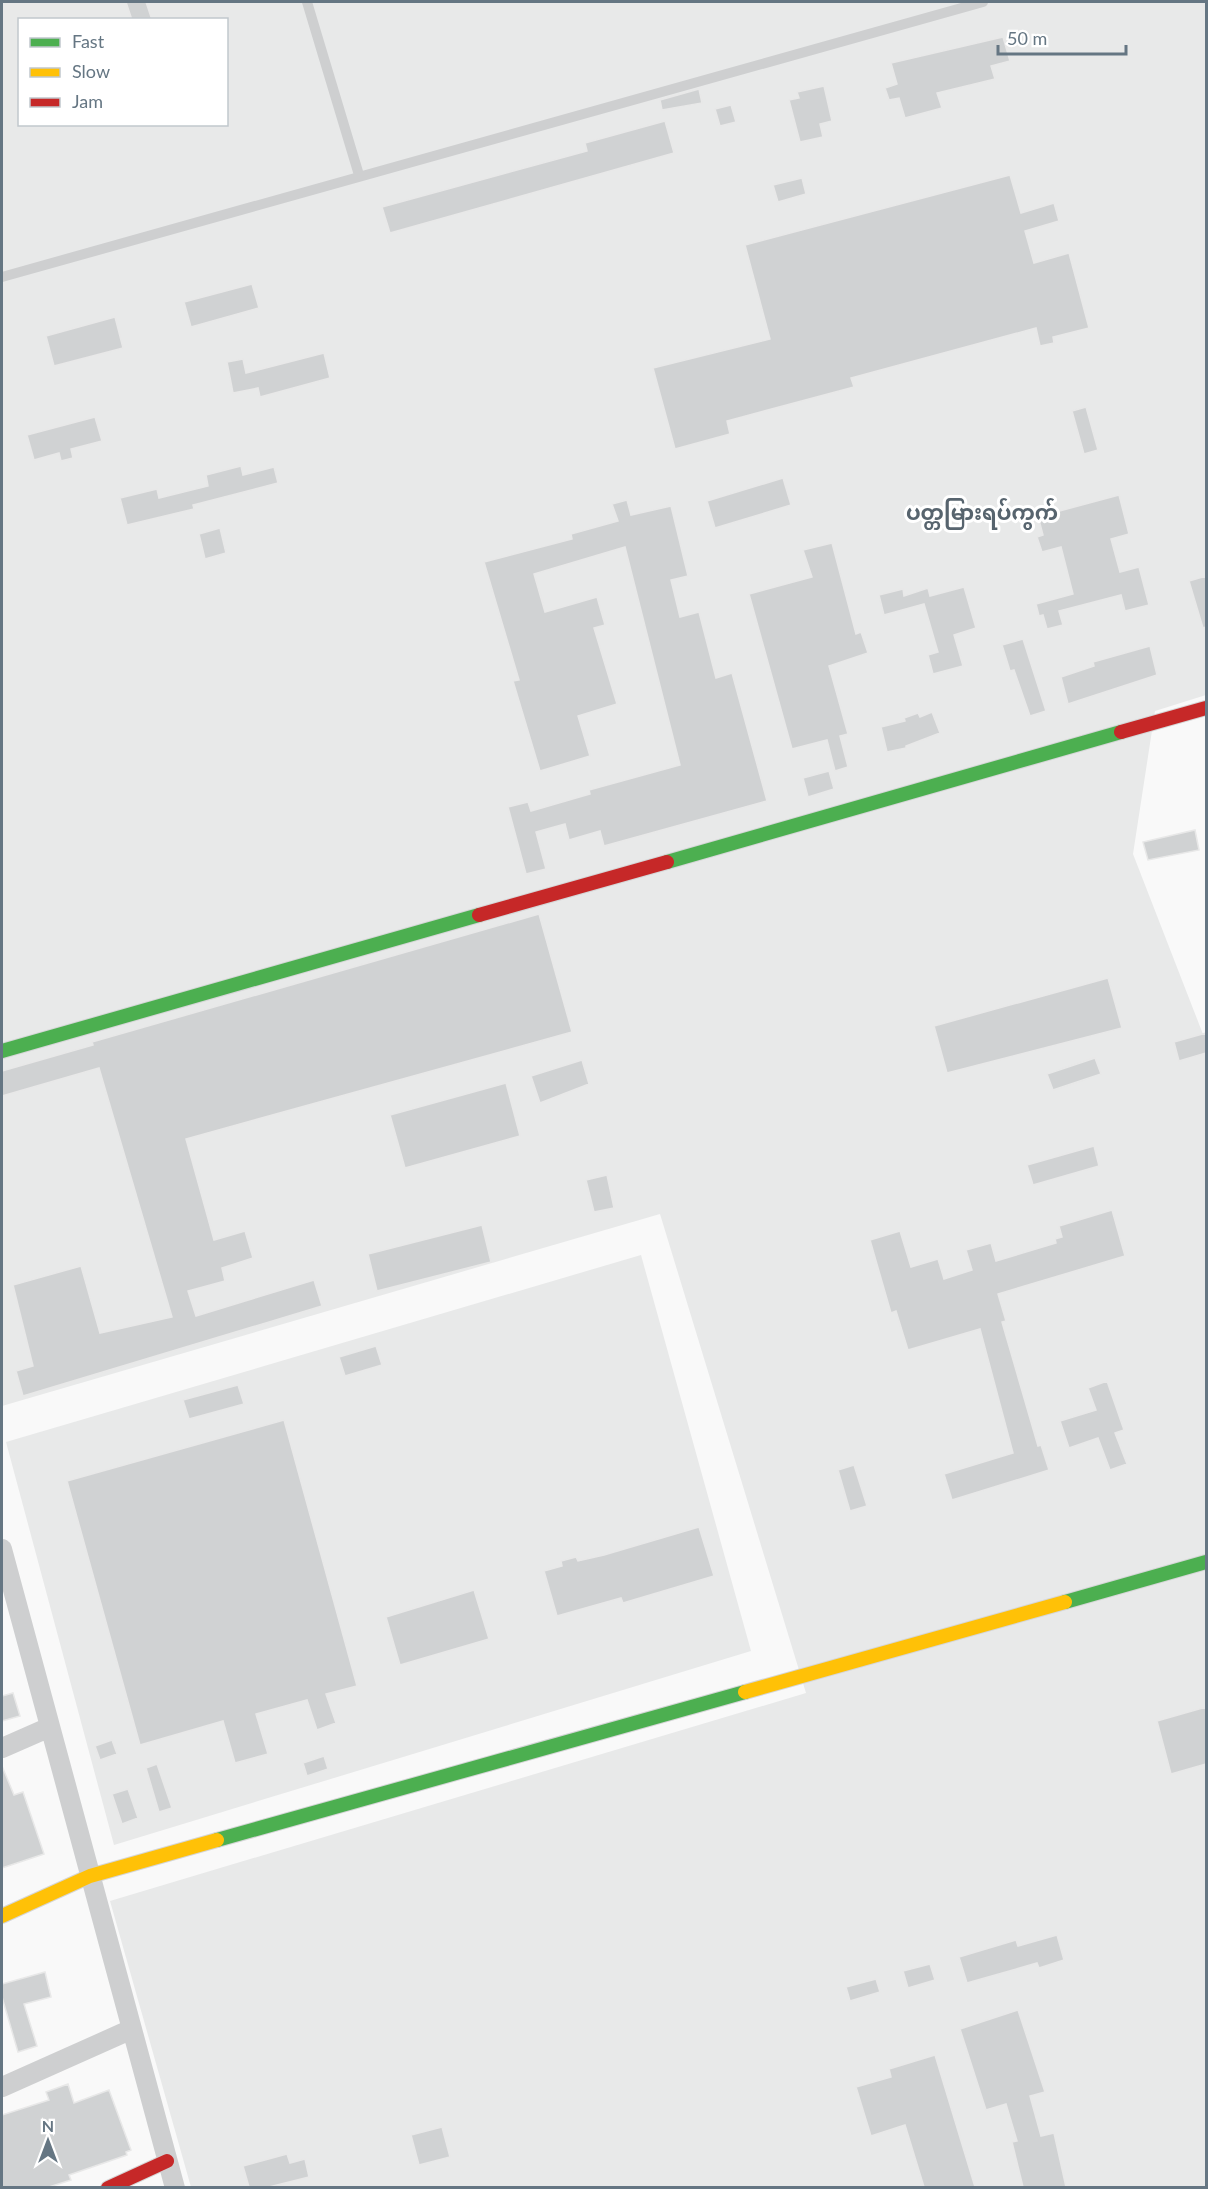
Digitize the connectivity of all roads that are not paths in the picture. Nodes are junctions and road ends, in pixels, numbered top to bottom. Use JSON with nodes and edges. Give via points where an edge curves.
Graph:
{"nodes":[{"id":1,"x":307,"y":2,"type":"edge"},
{"id":2,"x":983,"y":2,"type":"edge"},
{"id":3,"x":359,"y":175,"type":"junction"},
{"id":4,"x":2,"y":277,"type":"edge"},
{"id":5,"x":1206,"y":708,"type":"edge"},
{"id":6,"x":2,"y":1051,"type":"edge"},
{"id":7,"x":2,"y":1550,"type":"edge"},
{"id":8,"x":1206,"y":1562,"type":"edge"},
{"id":9,"x":7,"y":1592,"type":"edge"},
{"id":10,"x":50,"y":1727,"type":"junction"},
{"id":11,"x":2,"y":1748,"type":"edge"},
{"id":12,"x":90,"y":1876,"type":"junction"},
{"id":13,"x":2,"y":1916,"type":"edge"},
{"id":14,"x":132,"y":2028,"type":"junction"},
{"id":15,"x":2,"y":2087,"type":"edge"},
{"id":16,"x":167,"y":2161,"type":"junction"},
{"id":17,"x":108,"y":2187,"type":"edge"},
{"id":18,"x":175,"y":2187,"type":"edge"}],
"edges":[{"from":1,"to":3,"type":"lane"},
{"from":2,"to":3,"type":"lane"},
{"from":3,"to":4,"type":"lane"},
{"from":5,"to":6,"type":"street"},
{"from":7,"to":9,"type":"street"},
{"from":8,"to":12,"type":"street"},
{"from":9,"to":10,"type":"street"},
{"from":10,"to":11,"type":"street"},
{"from":10,"to":12,"type":"street"},
{"from":12,"to":13,"type":"street"},
{"from":12,"to":14,"type":"street"},
{"from":14,"to":15,"type":"street"},
{"from":14,"to":16,"type":"street"},
{"from":16,"to":17,"type":"street"},
{"from":16,"to":18,"type":"street"}]}
